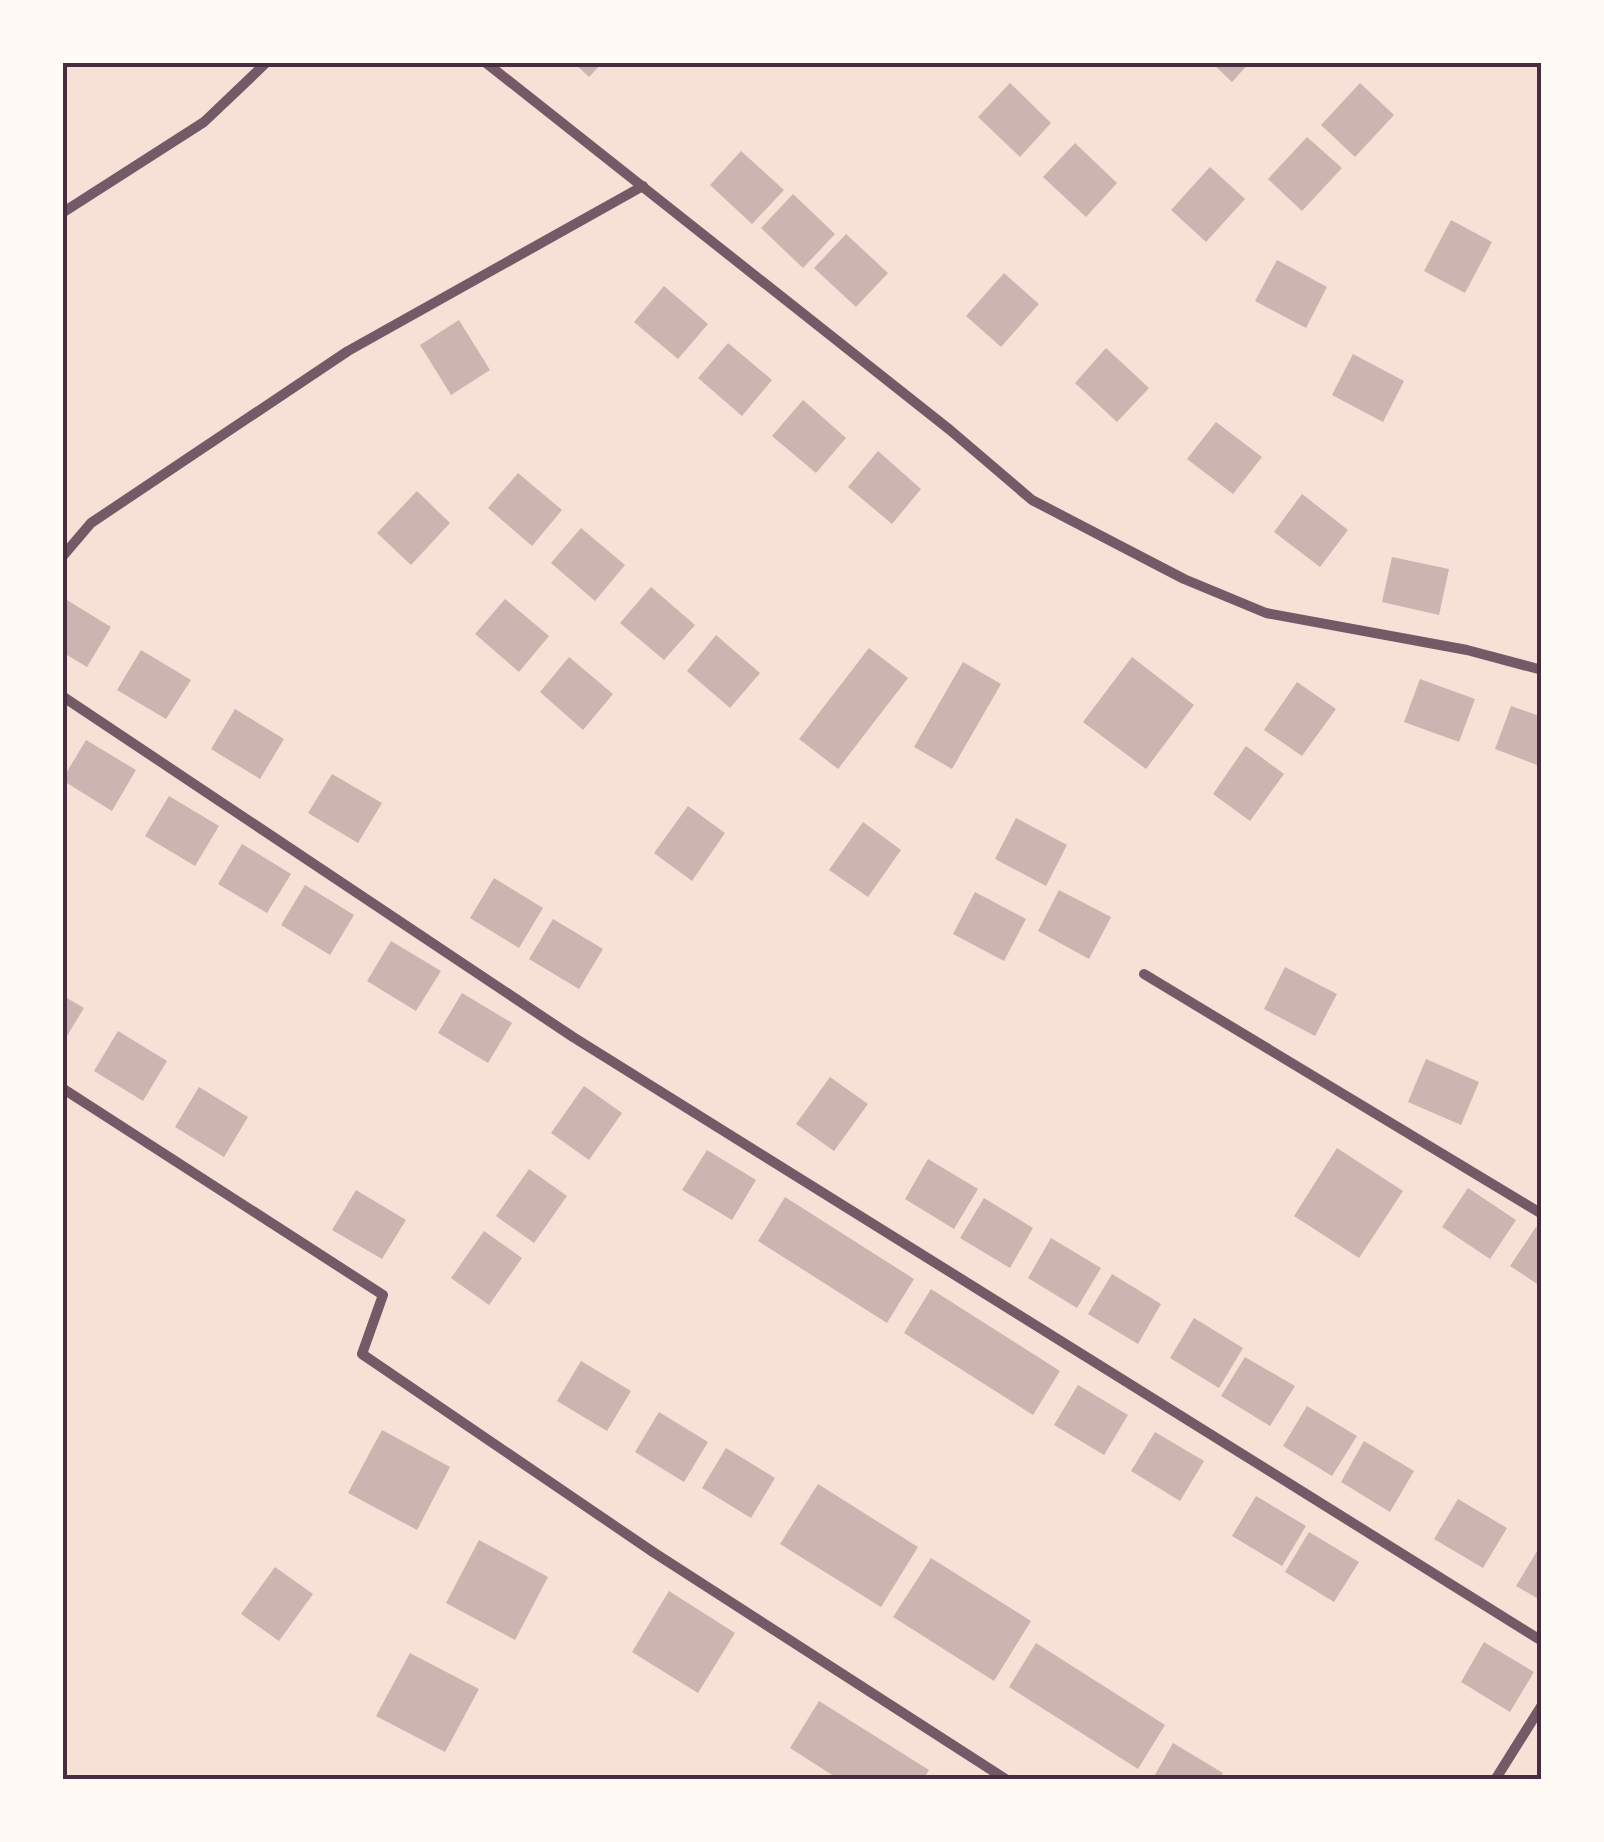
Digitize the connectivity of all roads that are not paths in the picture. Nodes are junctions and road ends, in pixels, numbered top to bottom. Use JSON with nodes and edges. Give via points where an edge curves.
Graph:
{"nodes":[{"id":1,"x":268,"y":62,"type":"edge"},
{"id":2,"x":486,"y":62,"type":"edge"},
{"id":3,"x":643,"y":186,"type":"junction"},
{"id":4,"x":62,"y":213,"type":"edge"},
{"id":5,"x":62,"y":557,"type":"edge"},
{"id":6,"x":1542,"y":670,"type":"edge"},
{"id":7,"x":62,"y":696,"type":"edge"},
{"id":8,"x":1144,"y":974,"type":"dead end"},
{"id":9,"x":62,"y":1088,"type":"edge"},
{"id":10,"x":1542,"y":1214,"type":"edge"},
{"id":11,"x":1542,"y":1641,"type":"edge"},
{"id":12,"x":1542,"y":1704,"type":"edge"},
{"id":13,"x":1007,"y":1780,"type":"edge"},
{"id":14,"x":1495,"y":1780,"type":"edge"}],
"edges":[{"from":1,"to":4,"type":"street","via":[[204,122]]},
{"from":2,"to":3,"type":"street"},
{"from":3,"to":5,"type":"street","via":[[348,350],[91,523]]},
{"from":3,"to":6,"type":"street","via":[[1032,500],[1184,580],[1266,613]]},
{"from":7,"to":11,"type":"street","via":[[574,1037]]},
{"from":8,"to":10,"type":"street"},
{"from":9,"to":13,"type":"street","via":[[382,1295],[362,1354],[652,1552]]},
{"from":12,"to":14,"type":"street"}]}
